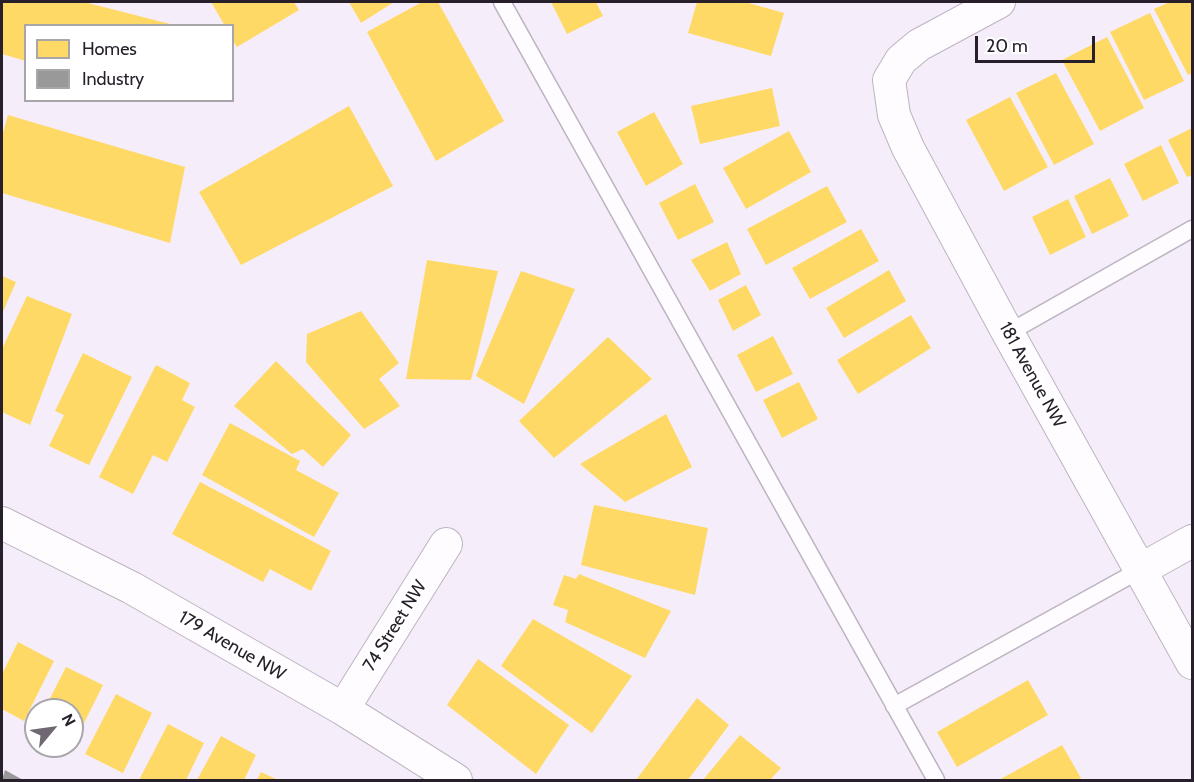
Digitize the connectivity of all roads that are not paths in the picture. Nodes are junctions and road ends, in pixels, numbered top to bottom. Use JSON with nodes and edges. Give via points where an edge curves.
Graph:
{"nodes":[{"id":1,"x":502,"y":2,"type":"edge"},
{"id":2,"x":999,"y":2,"type":"edge"},
{"id":3,"x":1192,"y":229,"type":"edge"},
{"id":4,"x":1008,"y":333,"type":"junction"},
{"id":5,"x":2,"y":523,"type":"edge"},
{"id":6,"x":1192,"y":541,"type":"edge"},
{"id":7,"x":446,"y":544,"type":"dead end"},
{"id":8,"x":1140,"y":570,"type":"junction"},
{"id":9,"x":1192,"y":663,"type":"edge"},
{"id":10,"x":894,"y":706,"type":"junction"},
{"id":11,"x":343,"y":709,"type":"junction"},
{"id":12,"x":456,"y":780,"type":"edge"},
{"id":13,"x":936,"y":780,"type":"edge"}],
"edges":[{"from":1,"to":10,"type":"lane"},
{"from":2,"to":4,"type":"street","name":"181 Avenue NW","via":[[919,45],[901,60],[889,80],[894,116],[908,148]]},
{"from":3,"to":4,"type":"lane"},
{"from":4,"to":8,"type":"street","name":"181 Avenue NW"},
{"from":5,"to":11,"type":"street","name":"179 Avenue NW","via":[[132,588]]},
{"from":6,"to":8,"type":"street"},
{"from":7,"to":11,"type":"street","name":"74 Street NW"},
{"from":8,"to":9,"type":"street","name":"181 Avenue NW"},
{"from":8,"to":10,"type":"lane"},
{"from":10,"to":13,"type":"lane"},
{"from":11,"to":12,"type":"street","name":"179 Avenue NW"}]}
